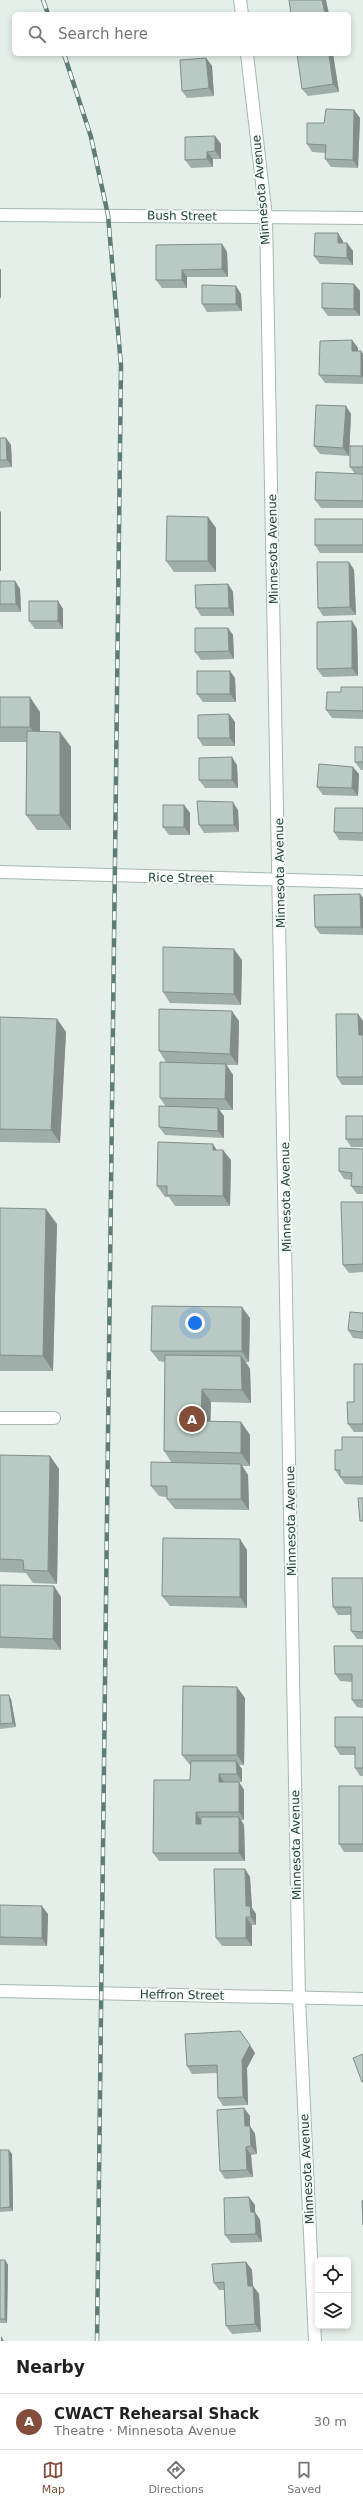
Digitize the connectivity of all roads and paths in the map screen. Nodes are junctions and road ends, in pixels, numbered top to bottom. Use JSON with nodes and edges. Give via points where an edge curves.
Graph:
{"nodes":[{"id":1,"x":240,"y":0,"type":"edge"},
{"id":2,"x":242,"y":12,"type":"edge"},
{"id":3,"x":247,"y":56,"type":"edge"},
{"id":4,"x":0,"y":215,"type":"edge"},
{"id":5,"x":266,"y":217,"type":"junction"},
{"id":6,"x":363,"y":218,"type":"edge"},
{"id":7,"x":0,"y":872,"type":"edge"},
{"id":8,"x":280,"y":880,"type":"junction"},
{"id":9,"x":363,"y":882,"type":"edge"},
{"id":10,"x":0,"y":1418,"type":"edge"},
{"id":11,"x":54,"y":1418,"type":"dead end"},
{"id":12,"x":0,"y":1991,"type":"edge"},
{"id":13,"x":299,"y":1998,"type":"junction"},
{"id":14,"x":363,"y":2000,"type":"edge"},
{"id":15,"x":315,"y":2341,"type":"edge"}],
"edges":[{"from":1,"to":2,"type":"street"},
{"from":3,"to":5,"type":"street","name":"Minnesota Avenue"},
{"from":4,"to":5,"type":"street","name":"Bush Street"},
{"from":5,"to":6,"type":"street","name":"Bush Street"},
{"from":5,"to":8,"type":"street","name":"Minnesota Avenue"},
{"from":7,"to":8,"type":"street","name":"Rice Street"},
{"from":8,"to":9,"type":"street","name":"Rice Street"},
{"from":8,"to":13,"type":"street","name":"Minnesota Avenue"},
{"from":10,"to":11,"type":"street"},
{"from":12,"to":13,"type":"street","name":"Heffron Street"},
{"from":13,"to":14,"type":"street","name":"Heffron Street"},
{"from":13,"to":15,"type":"street","name":"Minnesota Avenue"}]}
